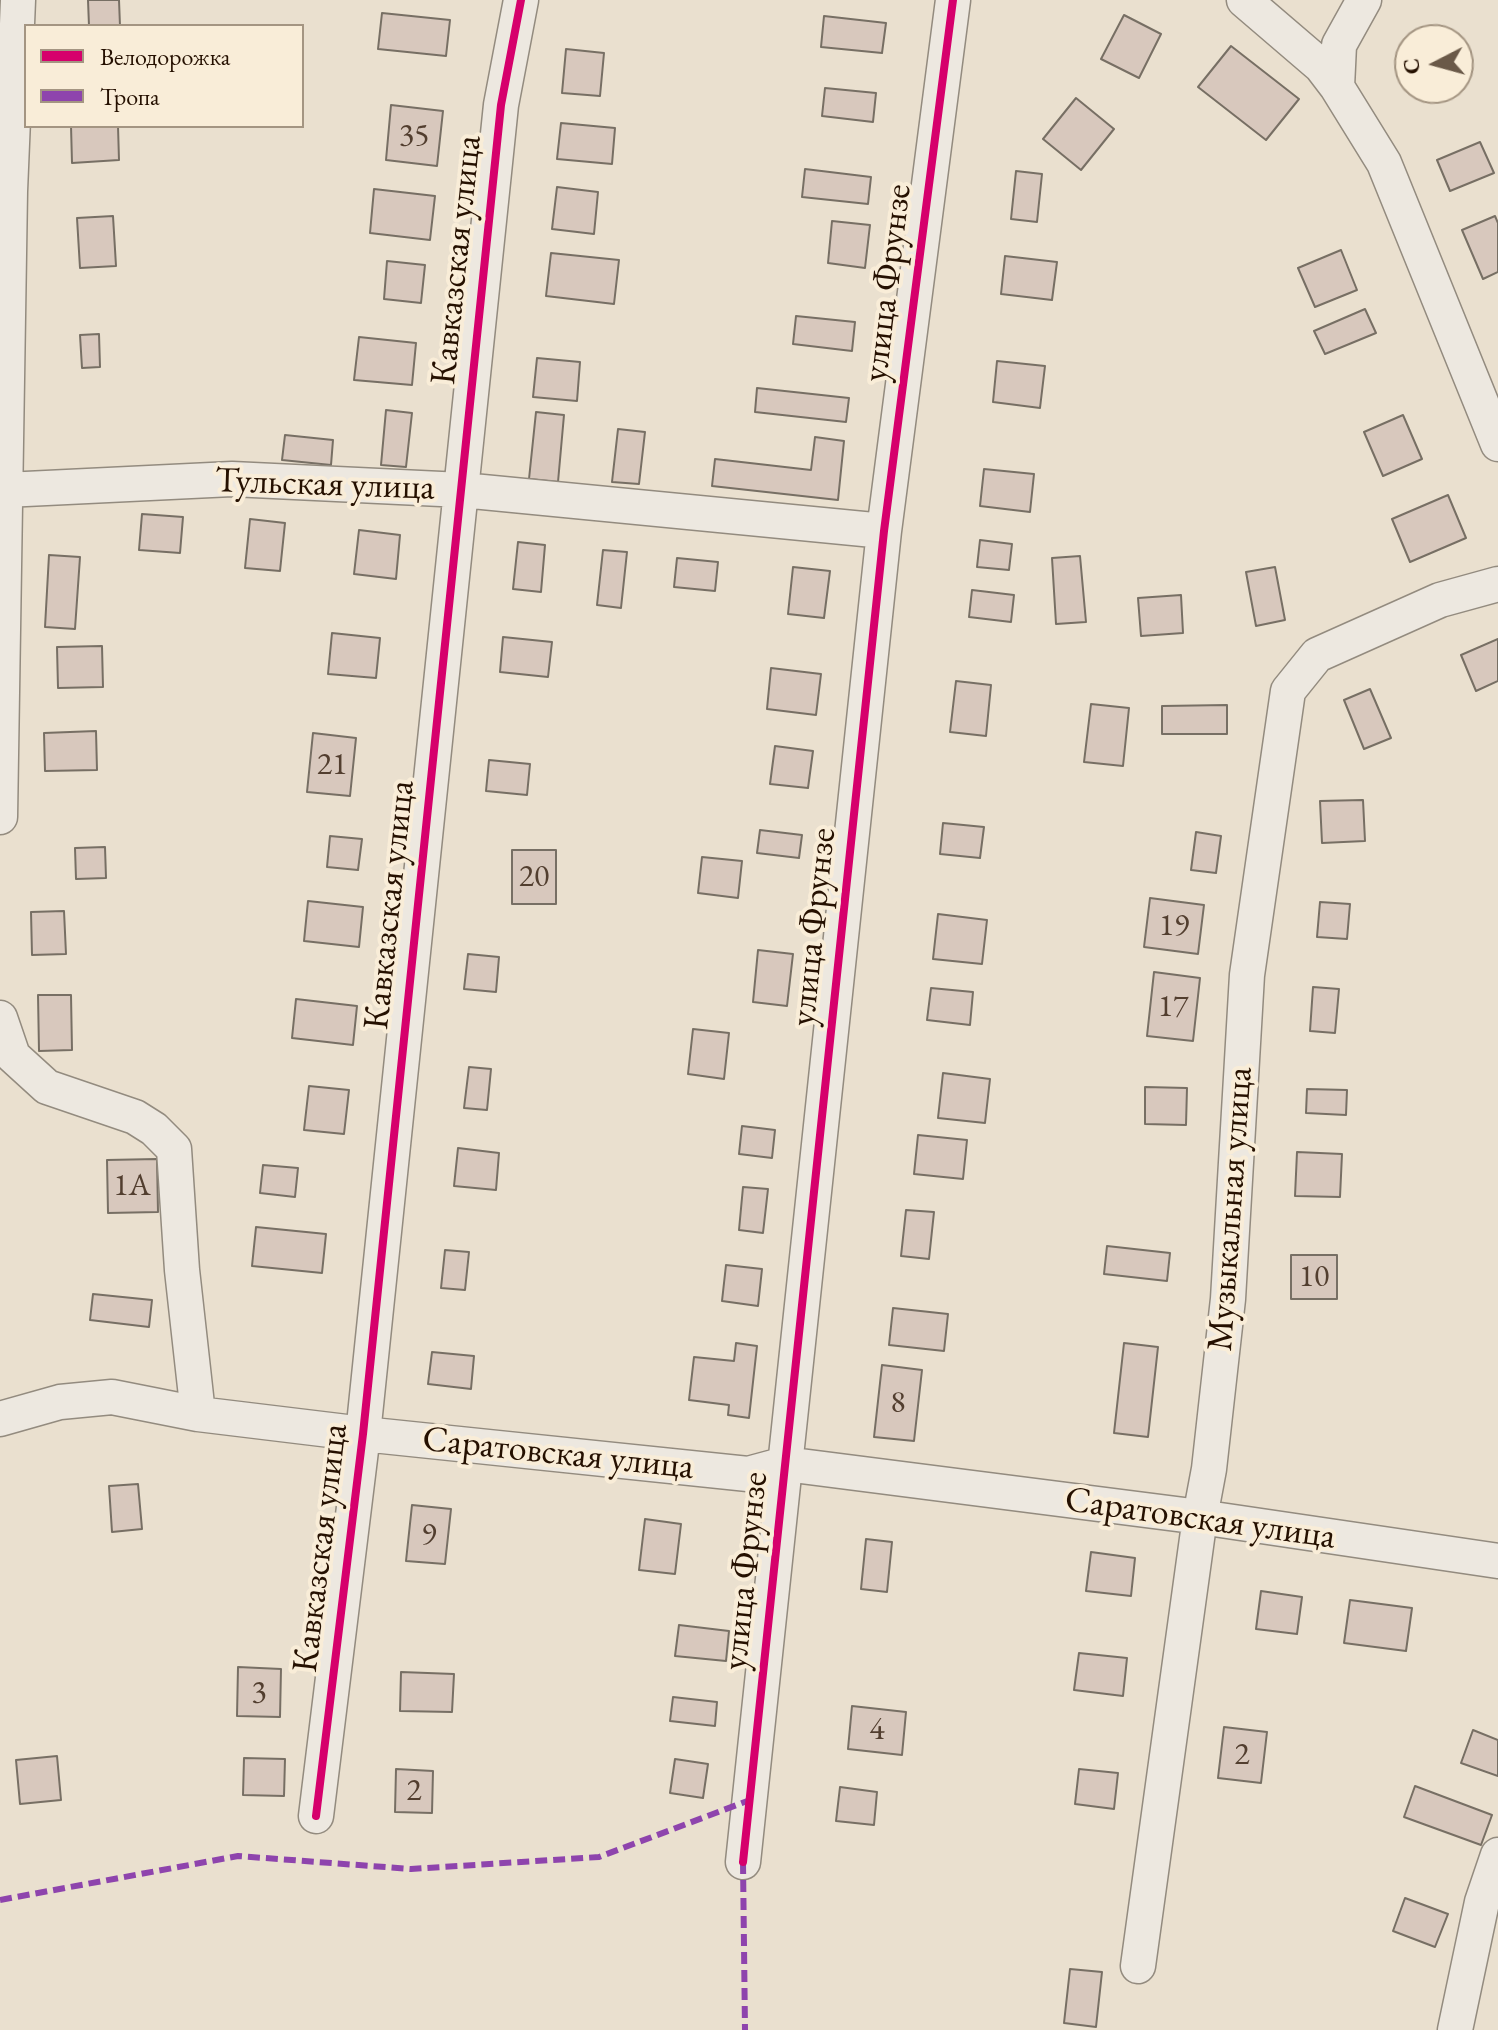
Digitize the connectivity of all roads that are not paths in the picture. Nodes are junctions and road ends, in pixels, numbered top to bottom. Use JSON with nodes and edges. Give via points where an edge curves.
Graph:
{"nodes":[{"id":1,"x":18,"y":0,"type":"edge"},
{"id":2,"x":521,"y":0,"type":"edge"},
{"id":3,"x":953,"y":0,"type":"edge"},
{"id":4,"x":1244,"y":0,"type":"edge"},
{"id":5,"x":1271,"y":0,"type":"edge"},
{"id":6,"x":1289,"y":0,"type":"edge"},
{"id":7,"x":1364,"y":0,"type":"edge"},
{"id":8,"x":1337,"y":87,"type":"junction"},
{"id":9,"x":5,"y":190,"type":"edge"},
{"id":10,"x":1498,"y":444,"type":"edge"},
{"id":11,"x":5,"y":490,"type":"junction"},
{"id":12,"x":462,"y":490,"type":"junction"},
{"id":13,"x":884,"y":531,"type":"junction"},
{"id":14,"x":1498,"y":584,"type":"edge"},
{"id":15,"x":0,"y":817,"type":"edge"},
{"id":16,"x":0,"y":1018,"type":"edge"},
{"id":17,"x":198,"y":1414,"type":"junction"},
{"id":18,"x":0,"y":1419,"type":"edge"},
{"id":19,"x":363,"y":1434,"type":"junction"},
{"id":20,"x":785,"y":1464,"type":"junction"},
{"id":21,"x":1200,"y":1517,"type":"junction"},
{"id":22,"x":1498,"y":1561,"type":"edge"},
{"id":23,"x":316,"y":1816,"type":"dead end"},
{"id":24,"x":1498,"y":1855,"type":"edge"},
{"id":25,"x":743,"y":1862,"type":"dead end"},
{"id":26,"x":1138,"y":1966,"type":"dead end"},
{"id":27,"x":1455,"y":2030,"type":"edge"}],
"edges":[{"from":1,"to":9,"type":"street"},
{"from":2,"to":12,"type":"street","name":"Кавказская улица","via":[[501,105]]},
{"from":3,"to":13,"type":"street","name":"улица Фрунзе"},
{"from":4,"to":8,"type":"street","via":[[1321,66]]},
{"from":5,"to":6,"type":"street"},
{"from":7,"to":8,"type":"street","via":[[1339,45]]},
{"from":8,"to":10,"type":"street","via":[[1384,163]]},
{"from":9,"to":11,"type":"street"},
{"from":11,"to":12,"type":"street","name":"Тульская улица","via":[[232,479]]},
{"from":11,"to":15,"type":"street"},
{"from":12,"to":13,"type":"street","name":"Тульская улица"},
{"from":12,"to":19,"type":"street","name":"Кавказская улица"},
{"from":13,"to":20,"type":"street","name":"улица Фрунзе"},
{"from":14,"to":21,"type":"street","name":"Музыкальная улица","via":[[1440,600],[1317,655],[1288,691],[1247,975],[1228,1299]]},
{"from":16,"to":17,"type":"street","via":[[13,1056],[47,1087],[135,1117],[174,1149]]},
{"from":17,"to":18,"type":"street","name":"Саратовская улица","via":[[112,1397],[60,1402]]},
{"from":17,"to":19,"type":"street","name":"Саратовская улица"},
{"from":19,"to":20,"type":"street","name":"Саратовская улица","via":[[748,1474]]},
{"from":19,"to":23,"type":"street","name":"Кавказская улица"},
{"from":20,"to":21,"type":"street","name":"Саратовская улица"},
{"from":20,"to":25,"type":"street","name":"улица Фрунзе"},
{"from":21,"to":22,"type":"street","name":"Саратовская улица"},
{"from":21,"to":26,"type":"street","name":"Музыкальная улица"},
{"from":24,"to":27,"type":"street","via":[[1482,1902]]}]}
